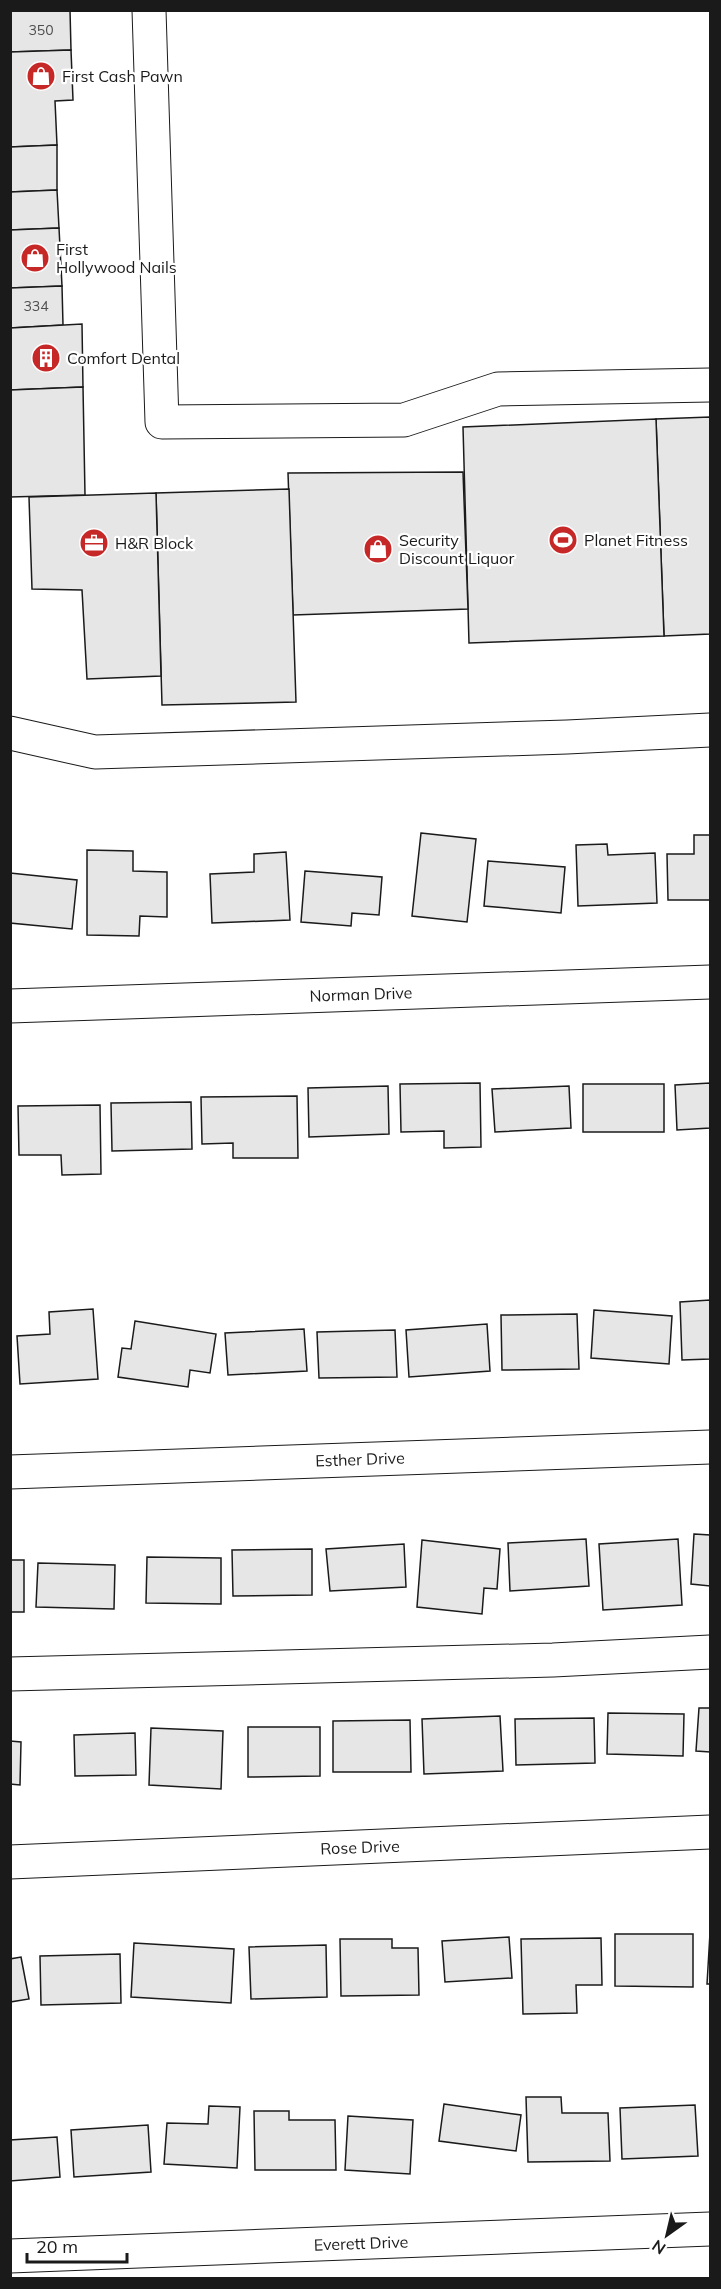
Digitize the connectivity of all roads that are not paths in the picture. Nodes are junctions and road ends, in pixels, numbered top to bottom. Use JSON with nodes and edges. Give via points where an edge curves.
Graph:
{"nodes":[{"id":1,"x":149,"y":10,"type":"edge"},
{"id":2,"x":711,"y":385,"type":"edge"},
{"id":3,"x":711,"y":730,"type":"edge"},
{"id":4,"x":10,"y":733,"type":"edge"},
{"id":5,"x":711,"y":982,"type":"edge"},
{"id":6,"x":10,"y":1006,"type":"edge"},
{"id":7,"x":711,"y":1447,"type":"edge"},
{"id":8,"x":10,"y":1472,"type":"edge"},
{"id":9,"x":711,"y":1652,"type":"edge"},
{"id":10,"x":10,"y":1674,"type":"edge"},
{"id":11,"x":711,"y":1832,"type":"edge"},
{"id":12,"x":10,"y":1862,"type":"edge"},
{"id":13,"x":711,"y":2229,"type":"edge"},
{"id":14,"x":10,"y":2256,"type":"edge"}],
"edges":[{"from":1,"to":2,"type":"street","via":[[162,422],[404,420],[498,389]]},
{"from":3,"to":4,"type":"street","via":[[95,752]]},
{"from":5,"to":6,"type":"street","name":"Norman Drive"},
{"from":7,"to":8,"type":"street","name":"Esther Drive"},
{"from":9,"to":10,"type":"street","via":[[553,1660]]},
{"from":11,"to":12,"type":"street","name":"Rose Drive"},
{"from":13,"to":14,"type":"street","name":"Everett Drive"}]}
